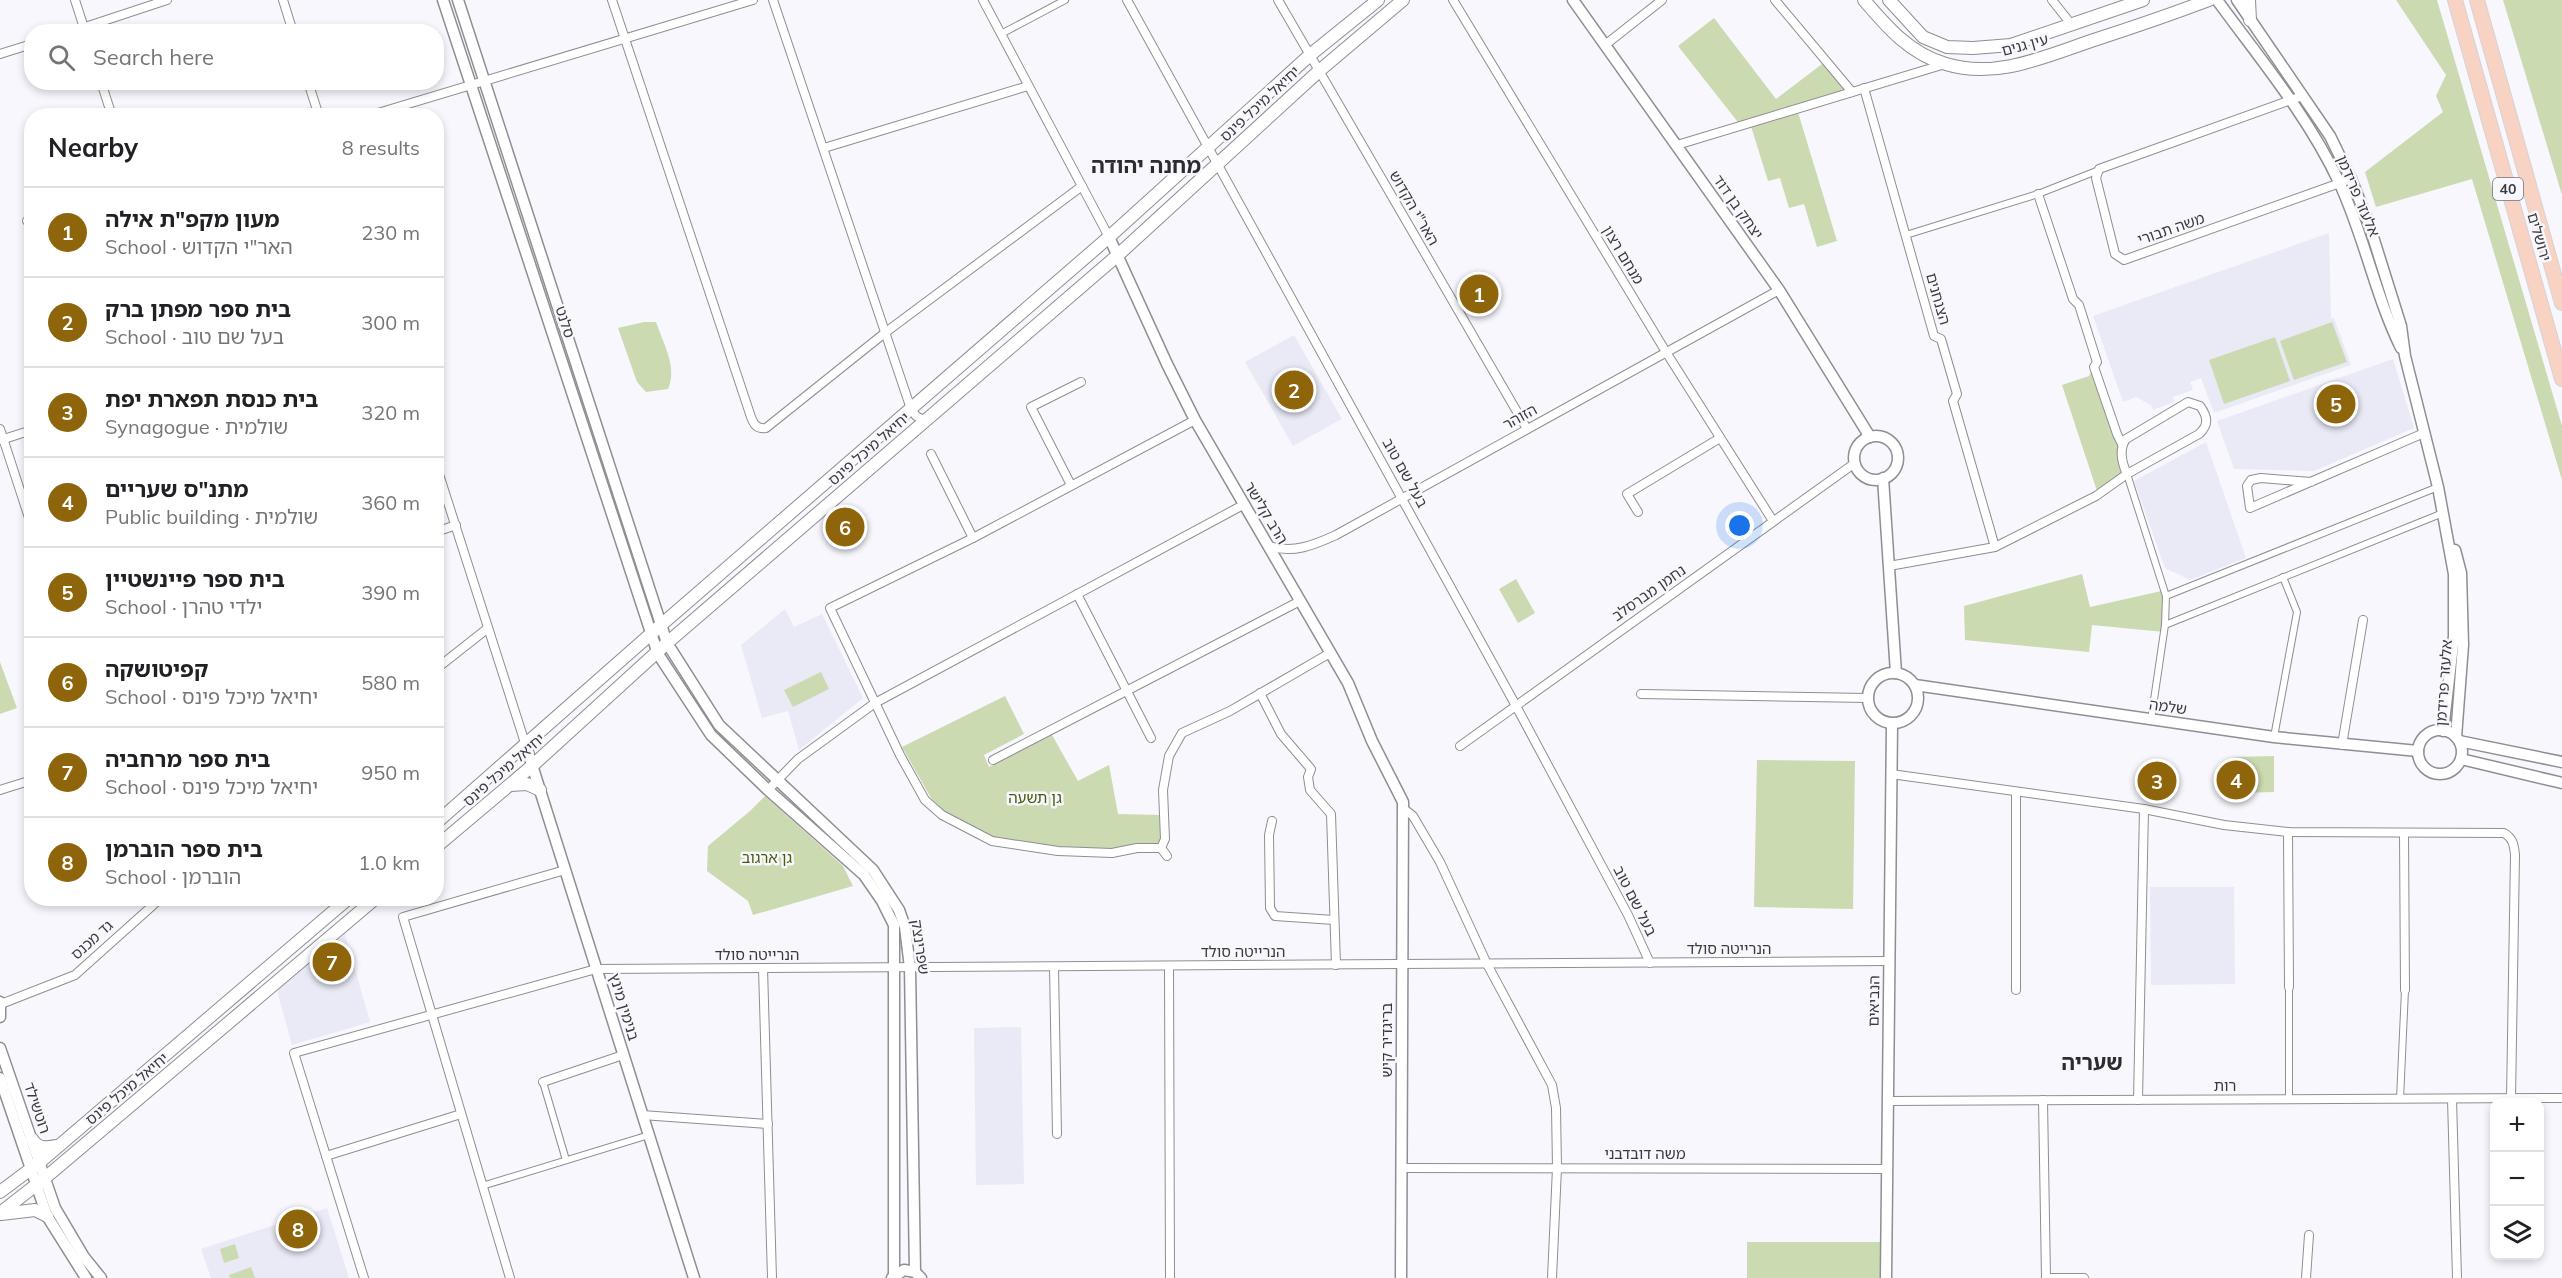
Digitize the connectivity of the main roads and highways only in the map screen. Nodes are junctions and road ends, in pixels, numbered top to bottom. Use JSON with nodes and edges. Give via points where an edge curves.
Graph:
{"nodes":[{"id":1,"x":1378,"y":0,"type":"edge"},
{"id":2,"x":1404,"y":0,"type":"edge"},
{"id":3,"x":1864,"y":0,"type":"edge"},
{"id":4,"x":1889,"y":0,"type":"edge"},
{"id":5,"x":2143,"y":0,"type":"edge"},
{"id":6,"x":2209,"y":0,"type":"edge"},
{"id":7,"x":2249,"y":0,"type":"edge"},
{"id":8,"x":2477,"y":0,"type":"edge"},
{"id":9,"x":2455,"y":3,"type":"edge"},
{"id":10,"x":2250,"y":20,"type":"road end"},
{"id":11,"x":2562,"y":303,"type":"edge"},
{"id":12,"x":2562,"y":378,"type":"edge"},
{"id":13,"x":510,"y":785,"type":"junction"},
{"id":14,"x":540,"y":790,"type":"road end"},
{"id":15,"x":444,"y":816,"type":"edge"},
{"id":16,"x":444,"y":840,"type":"edge"},
{"id":17,"x":340,"y":906,"type":"edge"},
{"id":18,"x":367,"y":906,"type":"edge"},
{"id":19,"x":32,"y":1139,"type":"road end"},
{"id":20,"x":58,"y":1146,"type":"junction"},
{"id":21,"x":0,"y":1192,"type":"edge"},
{"id":22,"x":0,"y":1214,"type":"edge"},
{"id":23,"x":47,"y":1216,"type":"road end"}],
"edges":[{"from":1,"to":15,"type":"main road","name":"יחיאל מיכל פינס","via":[[1310,55],[1109,237]]},
{"from":2,"to":13,"type":"main road","name":"יחיאל מיכל פינס","via":[[1319,70],[1118,255],[667,643]]},
{"from":3,"to":6,"type":"main road","name":"עין גנים","via":[[1912,49],[1944,64],[1979,70],[2017,66]]},
{"from":4,"to":5,"type":"main road","name":"עין גנים","via":[[1923,37],[1947,47],[1973,48],[2011,45]]},
{"from":7,"to":10,"type":"main road"},
{"from":8,"to":11,"type":"highway","name":"ירושלים","number":"40"},
{"from":9,"to":12,"type":"highway","name":"ירושלים","number":"40"},
{"from":13,"to":14,"type":"main road","via":[[527,784]]},
{"from":13,"to":16,"type":"main road","name":"יחיאל מיכל פינס"},
{"from":17,"to":20,"type":"main road","name":"יחיאל מיכל פינס"},
{"from":18,"to":22,"type":"main road","name":"יחיאל מיכל פינס"},
{"from":19,"to":20,"type":"main road","via":[[42,1148]]},
{"from":20,"to":21,"type":"main road","name":"יחיאל מיכל פינס"},
{"from":22,"to":23,"type":"main road","via":[[35,1210]]}]}
